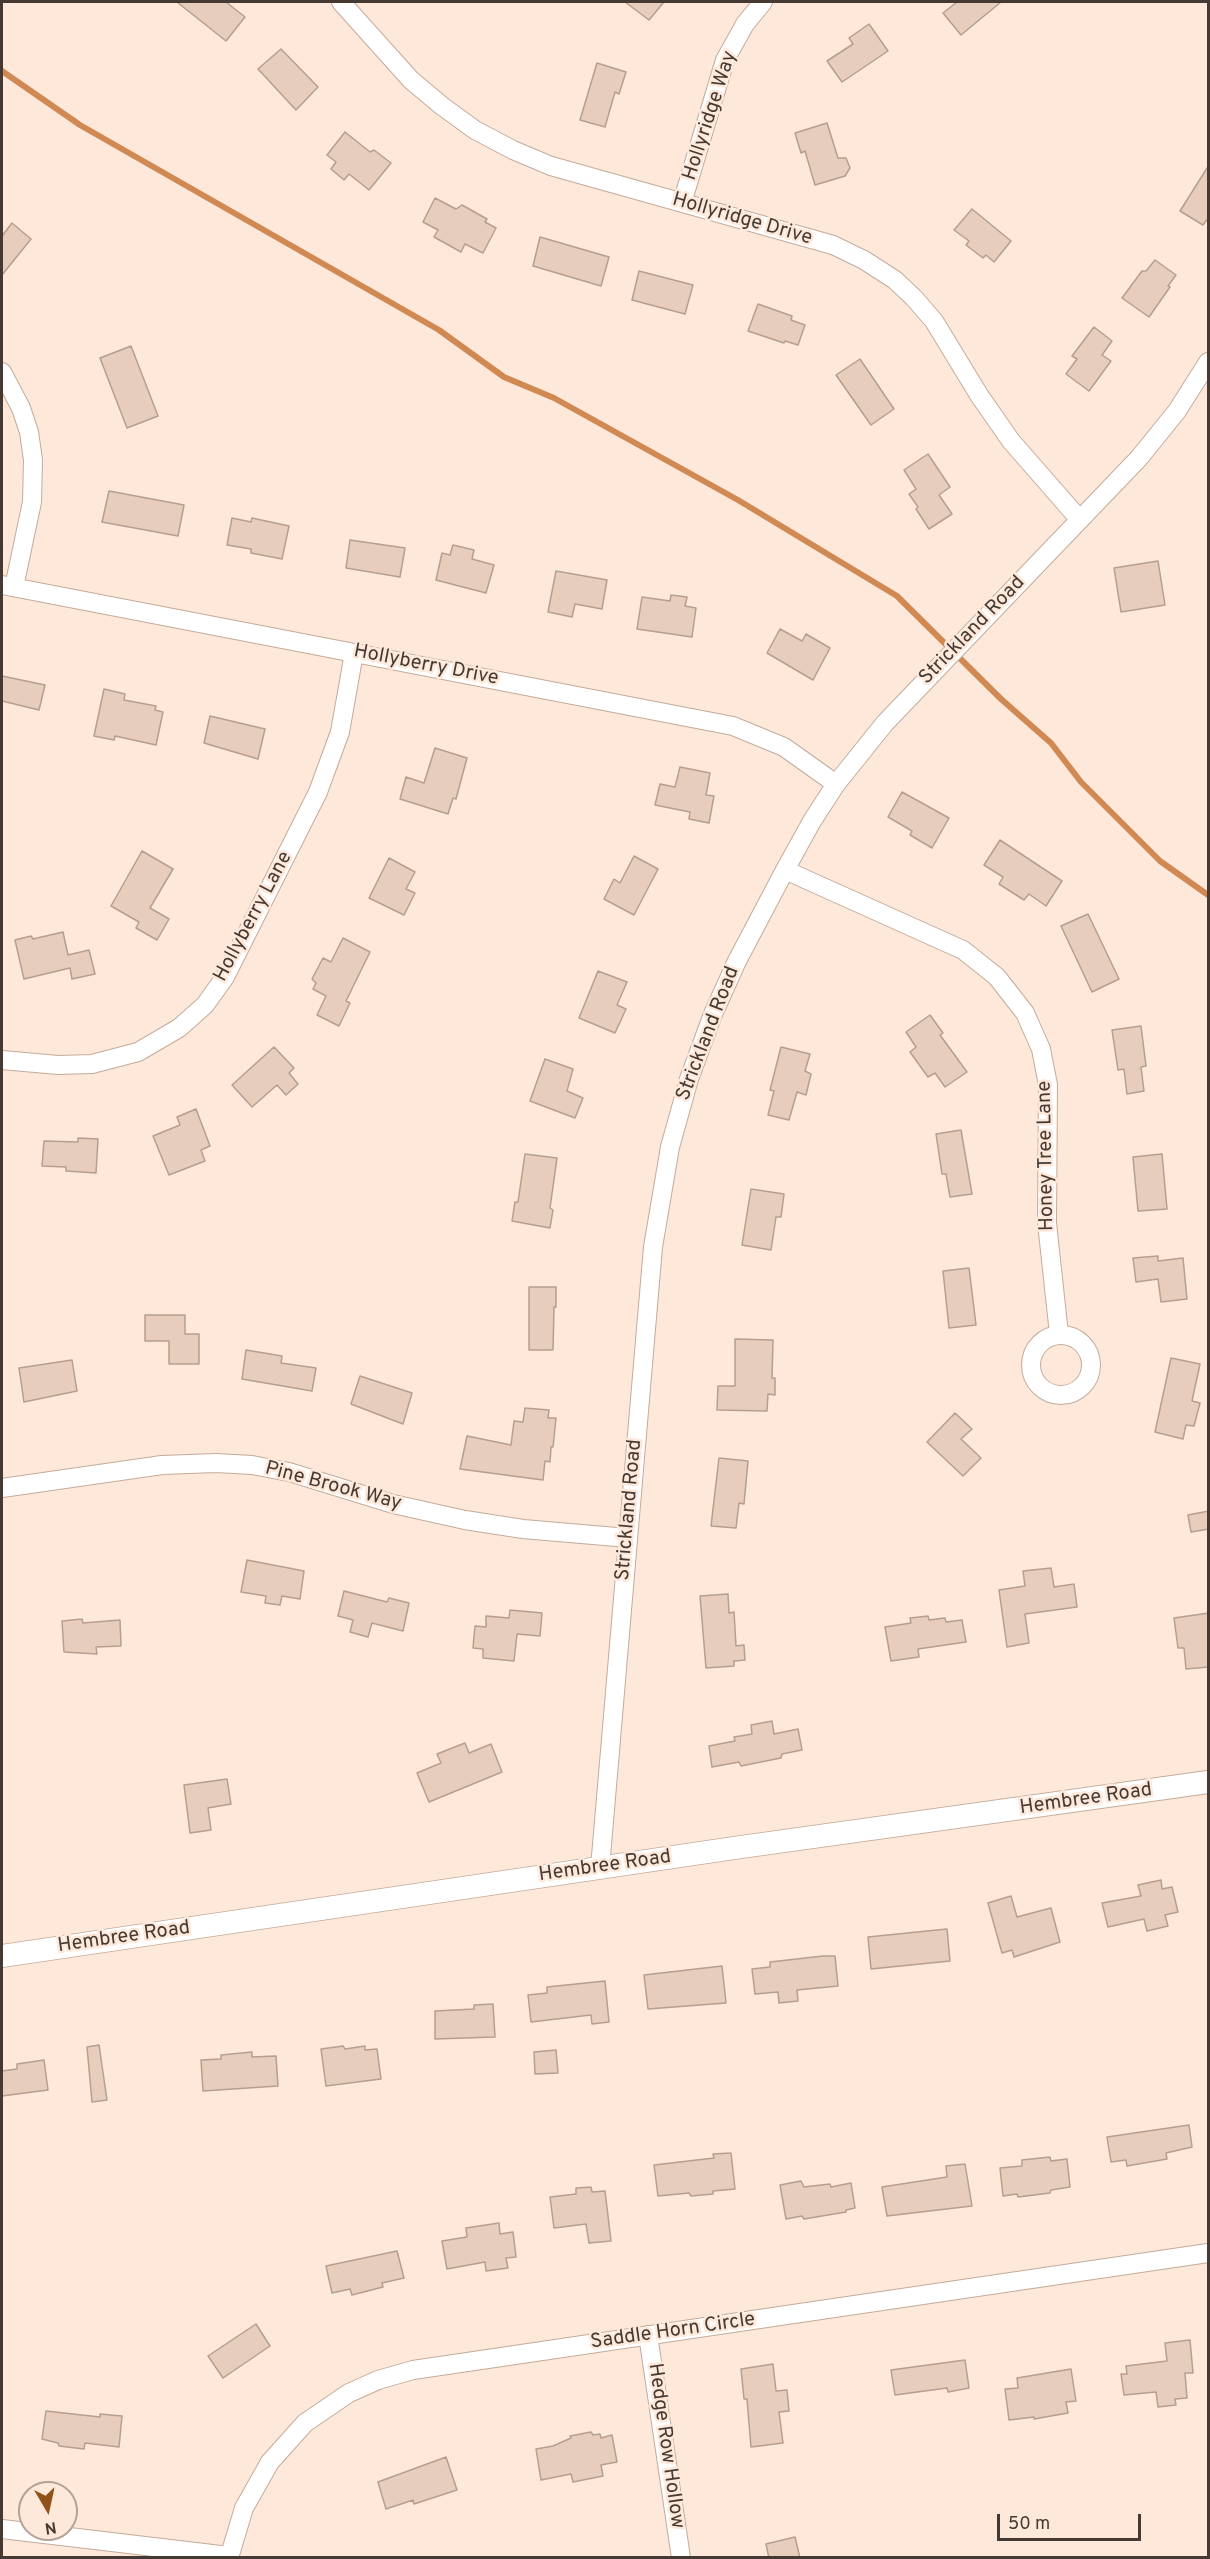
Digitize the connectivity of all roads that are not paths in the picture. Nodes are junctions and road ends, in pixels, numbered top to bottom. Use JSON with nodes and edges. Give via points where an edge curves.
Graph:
{"nodes":[{"id":1,"x":341,"y":2,"type":"edge"},
{"id":2,"x":763,"y":2,"type":"edge"},
{"id":3,"x":682,"y":203,"type":"junction"},
{"id":4,"x":1209,"y":362,"type":"edge"},
{"id":5,"x":2,"y":372,"type":"edge"},
{"id":6,"x":1080,"y":520,"type":"junction"},
{"id":7,"x":8,"y":586,"type":"edge"},
{"id":8,"x":354,"y":652,"type":"junction"},
{"id":9,"x":836,"y":784,"type":"junction"},
{"id":10,"x":785,"y":870,"type":"junction"},
{"id":11,"x":2,"y":1060,"type":"edge"},
{"id":12,"x":1059,"y":1334,"type":"dead end"},
{"id":13,"x":2,"y":1488,"type":"edge"},
{"id":14,"x":628,"y":1538,"type":"junction"},
{"id":15,"x":1209,"y":1782,"type":"edge"},
{"id":16,"x":600,"y":1868,"type":"junction"},
{"id":17,"x":2,"y":1956,"type":"edge"},
{"id":18,"x":1209,"y":2253,"type":"edge"},
{"id":19,"x":648,"y":2335,"type":"junction"},
{"id":20,"x":2,"y":2529,"type":"edge"},
{"id":21,"x":229,"y":2557,"type":"edge"},
{"id":22,"x":681,"y":2558,"type":"edge"}],
"edges":[{"from":1,"to":3,"type":"street","name":"Hollyridge Drive","via":[[411,80],[475,130],[551,166]]},
{"from":2,"to":3,"type":"street","name":"Hollyridge Way","via":[[725,60]]},
{"from":3,"to":6,"type":"street","name":"Hollyridge Drive","via":[[833,245],[895,280],[934,321],[1011,441]]},
{"from":4,"to":6,"type":"street","name":"Strickland Road","via":[[1171,419]]},
{"from":5,"to":7,"type":"street","via":[[21,408],[33,460],[32,502]]},
{"from":6,"to":9,"type":"street","name":"Strickland Road","via":[[885,723]]},
{"from":7,"to":8,"type":"street","name":"Hollyberry Drive"},
{"from":8,"to":9,"type":"street","name":"Hollyberry Drive","via":[[733,726],[784,747]]},
{"from":8,"to":11,"type":"street","name":"Hollyberry Lane","via":[[340,732],[318,792],[225,977],[204,1005],[179,1028],[138,1052],[92,1064]]},
{"from":9,"to":10,"type":"street","name":"Strickland Road"},
{"from":10,"to":12,"type":"street","name":"Honey Tree Lane","via":[[963,951],[997,977],[1025,1013],[1041,1049],[1048,1085],[1047,1223]]},
{"from":10,"to":14,"type":"street","name":"Strickland Road","via":[[713,1014],[688,1079],[670,1147],[653,1247]]},
{"from":13,"to":14,"type":"street","name":"Pine Brook Way","via":[[162,1466],[252,1465],[465,1521]]},
{"from":14,"to":16,"type":"street","name":"Strickland Road"},
{"from":15,"to":16,"type":"street","name":"Hembree Road"},
{"from":16,"to":17,"type":"street","name":"Hembree Road"},
{"from":18,"to":19,"type":"street","name":"Saddle Horn Circle"},
{"from":19,"to":21,"type":"street","name":"Saddle Horn Circle","via":[[413,2370],[349,2393],[305,2423],[270,2462],[244,2508]]},
{"from":19,"to":22,"type":"street","name":"Hedge Row Hollow"},
{"from":20,"to":21,"type":"street"}]}
